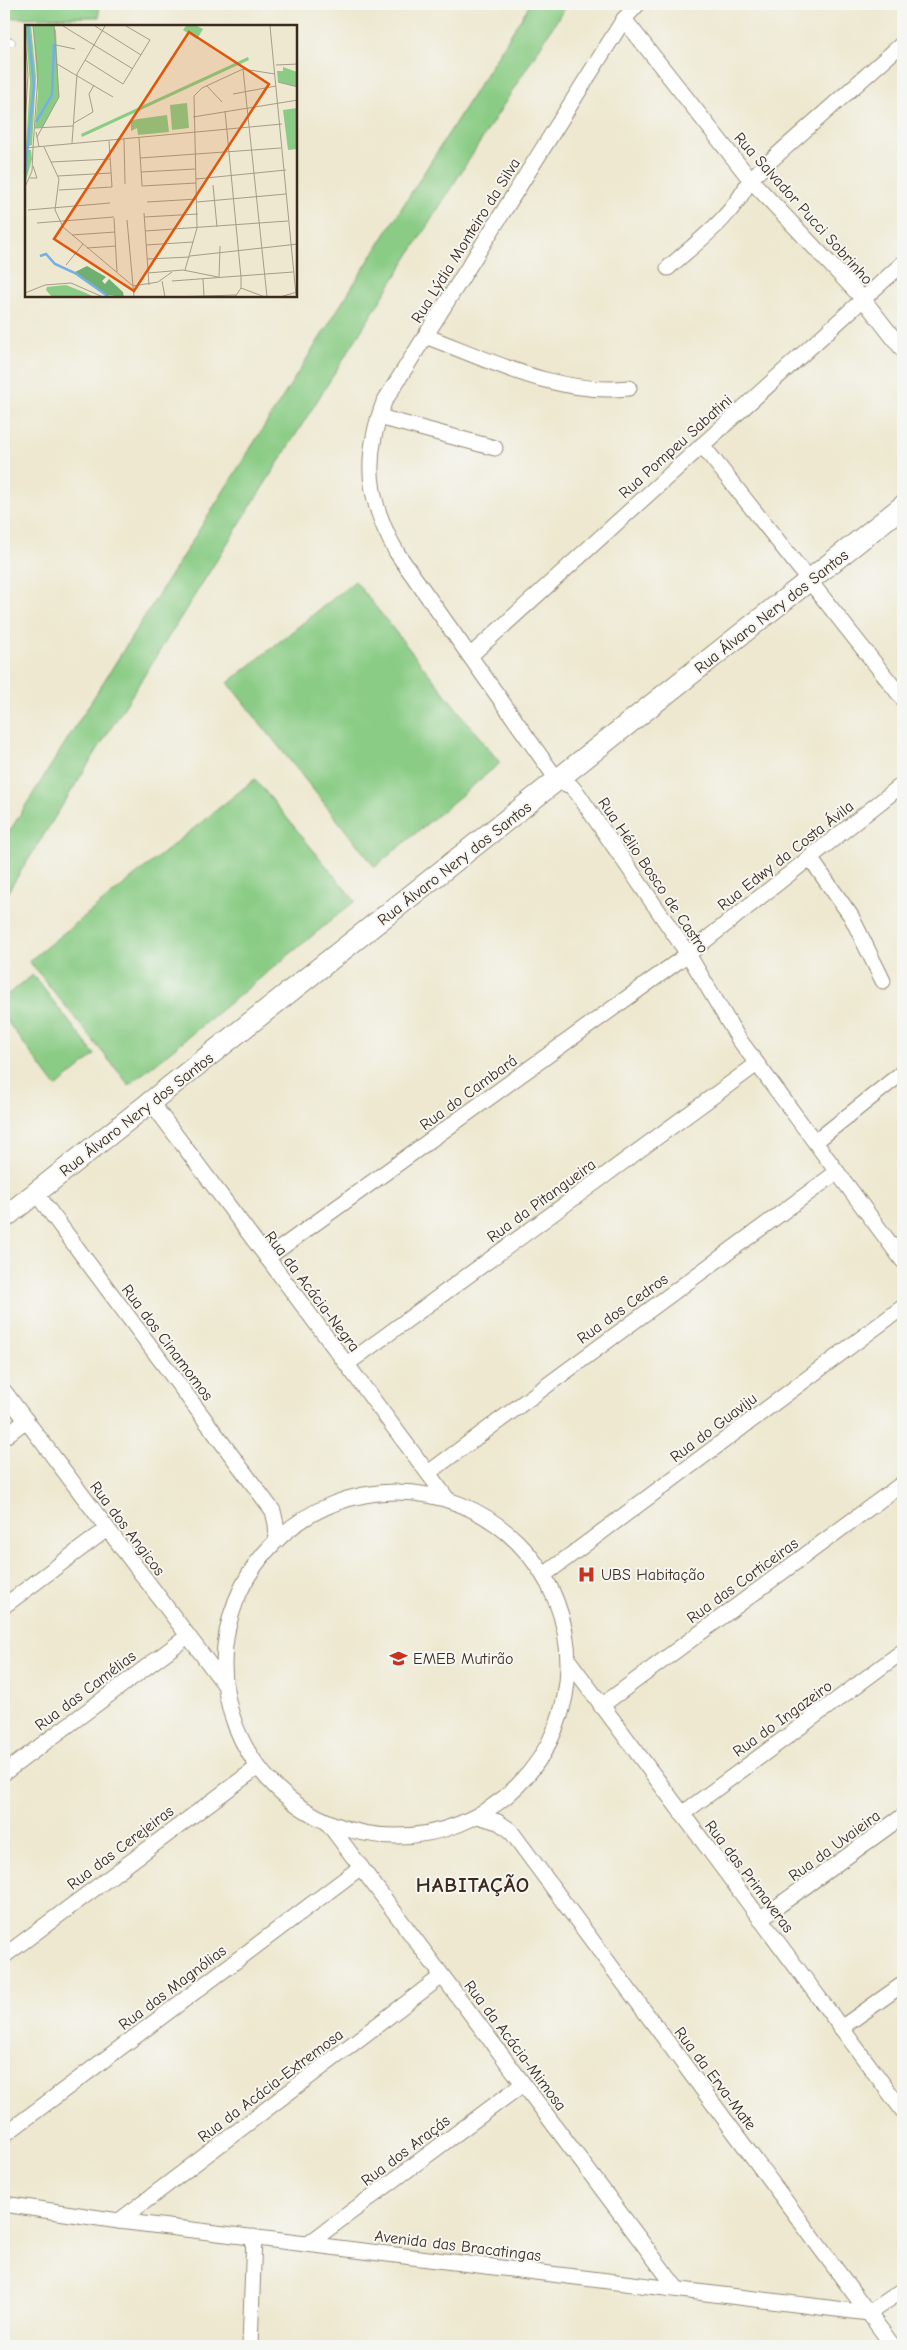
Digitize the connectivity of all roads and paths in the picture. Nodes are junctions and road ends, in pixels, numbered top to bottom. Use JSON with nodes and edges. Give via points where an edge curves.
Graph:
{"nodes":[{"id":1,"x":638,"y":4,"type":"edge"},
{"id":2,"x":624,"y":18,"type":"junction"},
{"id":3,"x":903,"y":43,"type":"edge"},
{"id":4,"x":750,"y":179,"type":"junction"},
{"id":5,"x":903,"y":263,"type":"edge"},
{"id":6,"x":668,"y":268,"type":"dead end"},
{"id":7,"x":863,"y":299,"type":"junction"},
{"id":8,"x":425,"y":336,"type":"junction"},
{"id":9,"x":903,"y":350,"type":"edge"},
{"id":10,"x":629,"y":388,"type":"dead end"},
{"id":11,"x":379,"y":417,"type":"junction"},
{"id":12,"x":702,"y":445,"type":"junction"},
{"id":13,"x":495,"y":448,"type":"dead end"},
{"id":14,"x":903,"y":506,"type":"edge"},
{"id":15,"x":377,"y":512,"type":"joint"},
{"id":16,"x":809,"y":580,"type":"junction"},
{"id":17,"x":470,"y":656,"type":"junction"},
{"id":18,"x":903,"y":699,"type":"edge"},
{"id":19,"x":558,"y":781,"type":"junction"},
{"id":20,"x":903,"y":784,"type":"edge"},
{"id":21,"x":810,"y":858,"type":"junction"},
{"id":22,"x":688,"y":954,"type":"junction"},
{"id":23,"x":882,"y":981,"type":"dead end"},
{"id":24,"x":756,"y":1064,"type":"junction"},
{"id":25,"x":903,"y":1072,"type":"edge"},
{"id":26,"x":151,"y":1102,"type":"junction"},
{"id":27,"x":815,"y":1142,"type":"junction"},
{"id":28,"x":837,"y":1172,"type":"junction"},
{"id":29,"x":36,"y":1193,"type":"junction"},
{"id":30,"x":4,"y":1218,"type":"edge"},
{"id":31,"x":268,"y":1258,"type":"junction"},
{"id":32,"x":903,"y":1260,"type":"edge"},
{"id":33,"x":903,"y":1307,"type":"edge"},
{"id":34,"x":347,"y":1364,"type":"junction"},
{"id":35,"x":4,"y":1391,"type":"edge"},
{"id":36,"x":26,"y":1420,"type":"junction"},
{"id":37,"x":4,"y":1437,"type":"edge"},
{"id":38,"x":428,"y":1473,"type":"junction"},
{"id":39,"x":903,"y":1482,"type":"edge"},
{"id":40,"x":448,"y":1500,"type":"junction"},
{"id":41,"x":272,"y":1512,"type":"junction"},
{"id":42,"x":300,"y":1522,"type":"junction"},
{"id":43,"x":108,"y":1529,"type":"junction"},
{"id":44,"x":277,"y":1540,"type":"junction"},
{"id":45,"x":544,"y":1575,"type":"junction"},
{"id":46,"x":4,"y":1606,"type":"edge"},
{"id":47,"x":188,"y":1636,"type":"junction"},
{"id":48,"x":903,"y":1651,"type":"edge"},
{"id":49,"x":569,"y":1661,"type":"junction"},
{"id":50,"x":225,"y":1685,"type":"junction"},
{"id":51,"x":601,"y":1706,"type":"junction"},
{"id":52,"x":258,"y":1767,"type":"junction"},
{"id":53,"x":4,"y":1773,"type":"edge"},
{"id":54,"x":506,"y":1796,"type":"junction"},
{"id":55,"x":682,"y":1814,"type":"junction"},
{"id":56,"x":478,"y":1816,"type":"junction"},
{"id":57,"x":903,"y":1816,"type":"edge"},
{"id":58,"x":328,"y":1822,"type":"junction"},
{"id":59,"x":510,"y":1830,"type":"junction"},
{"id":60,"x":361,"y":1867,"type":"junction"},
{"id":61,"x":760,"y":1920,"type":"junction"},
{"id":62,"x":4,"y":1956,"type":"edge"},
{"id":63,"x":442,"y":1976,"type":"junction"},
{"id":64,"x":903,"y":1984,"type":"edge"},
{"id":65,"x":842,"y":2028,"type":"junction"},
{"id":66,"x":523,"y":2084,"type":"junction"},
{"id":67,"x":903,"y":2111,"type":"edge"},
{"id":68,"x":4,"y":2135,"type":"edge"},
{"id":69,"x":4,"y":2204,"type":"edge"},
{"id":70,"x":119,"y":2221,"type":"junction"},
{"id":71,"x":254,"y":2237,"type":"junction"},
{"id":72,"x":308,"y":2244,"type":"junction"},
{"id":73,"x":677,"y":2289,"type":"junction"},
{"id":74,"x":903,"y":2290,"type":"edge"},
{"id":75,"x":868,"y":2313,"type":"junction"},
{"id":76,"x":250,"y":2346,"type":"edge"},
{"id":77,"x":894,"y":2346,"type":"edge"}],
"edges":[{"from":1,"to":2,"type":"street","name":"Rua Lýdia Monteiro da Silva"},
{"from":2,"to":4,"type":"street","name":"Rua Salvador Pucci Sobrinho"},
{"from":2,"to":8,"type":"street","name":"Rua Lýdia Monteiro da Silva"},
{"from":3,"to":4,"type":"street"},
{"from":4,"to":6,"type":"street","via":[[742,197],[726,216]]},
{"from":4,"to":7,"type":"street","name":"Rua Salvador Pucci Sobrinho"},
{"from":5,"to":7,"type":"street","name":"Rua Pompeu Sabatini"},
{"from":7,"to":9,"type":"street","name":"Rua Salvador Pucci Sobrinho"},
{"from":7,"to":12,"type":"street","name":"Rua Pompeu Sabatini"},
{"from":8,"to":10,"type":"street","via":[[559,384],[604,391]]},
{"from":8,"to":11,"type":"street","name":"Rua Lýdia Monteiro da Silva","via":[[394,383]]},
{"from":11,"to":13,"type":"street"},
{"from":11,"to":15,"type":"street","name":"Rua Lýdia Monteiro da Silva","via":[[371,463]]},
{"from":12,"to":16,"type":"street"},
{"from":12,"to":17,"type":"street","name":"Rua Pompeu Sabatini"},
{"from":14,"to":16,"type":"main road","name":"Rua Álvaro Nery dos Santos"},
{"from":15,"to":17,"type":"street","name":"Rua Hélio Bosco de Castro","via":[[397,553]]},
{"from":16,"to":18,"type":"street"},
{"from":16,"to":19,"type":"main road","name":"Rua Álvaro Nery dos Santos"},
{"from":17,"to":19,"type":"street","name":"Rua Hélio Bosco de Castro"},
{"from":19,"to":22,"type":"street","name":"Rua Hélio Bosco de Castro","via":[[571,786],[578,794]]},
{"from":19,"to":26,"type":"main road","name":"Rua Álvaro Nery dos Santos"},
{"from":20,"to":21,"type":"street","name":"Rua Edwy da Costa Ávila"},
{"from":21,"to":22,"type":"street","name":"Rua Edwy da Costa Ávila"},
{"from":21,"to":23,"type":"street","via":[[851,916]]},
{"from":22,"to":24,"type":"street","name":"Rua Hélio Bosco de Castro","via":[[722,1014]]},
{"from":22,"to":31,"type":"street","name":"Rua do Cambará"},
{"from":24,"to":27,"type":"street","name":"Rua Hélio Bosco de Castro"},
{"from":24,"to":34,"type":"street","name":"Rua da Pitangueira"},
{"from":25,"to":27,"type":"street"},
{"from":26,"to":29,"type":"main road","name":"Rua Álvaro Nery dos Santos"},
{"from":26,"to":31,"type":"street","name":"Rua da Acácia-Negra"},
{"from":27,"to":28,"type":"street","name":"Rua Hélio Bosco de Castro"},
{"from":28,"to":32,"type":"street","name":"Rua Hélio Bosco de Castro"},
{"from":28,"to":38,"type":"street","name":"Rua dos Cedros"},
{"from":29,"to":30,"type":"main road","name":"Rua Álvaro Nery dos Santos"},
{"from":29,"to":41,"type":"street","name":"Rua dos Cinamomos"},
{"from":31,"to":34,"type":"street","name":"Rua da Acácia-Negra"},
{"from":33,"to":45,"type":"street","name":"Rua do Guaviju"},
{"from":34,"to":38,"type":"street","name":"Rua da Acácia-Negra"},
{"from":35,"to":36,"type":"street","name":"Rua dos Angicos"},
{"from":36,"to":37,"type":"street"},
{"from":36,"to":43,"type":"street","name":"Rua dos Angicos"},
{"from":38,"to":40,"type":"street","name":"Rua da Acácia-Negra"},
{"from":39,"to":51,"type":"street","name":"Rua das Corticeiras"},
{"from":40,"to":42,"type":"street","via":[[418,1493],[356,1497],[327,1507]]},
{"from":40,"to":45,"type":"street","via":[[477,1512],[503,1529],[526,1550]]},
{"from":41,"to":42,"type":"street"},
{"from":41,"to":44,"type":"street","name":"Rua dos Cinamomos"},
{"from":42,"to":44,"type":"street"},
{"from":43,"to":46,"type":"street"},
{"from":43,"to":47,"type":"street","name":"Rua dos Angicos"},
{"from":44,"to":50,"type":"street","via":[[256,1564],[229,1622],[224,1653]]},
{"from":45,"to":49,"type":"street","via":[[562,1616]]},
{"from":47,"to":50,"type":"street","name":"Rua dos Angicos"},
{"from":47,"to":53,"type":"street","name":"Rua das Camélias"},
{"from":48,"to":55,"type":"street","name":"Rua do Ingazeiro"},
{"from":49,"to":51,"type":"street","name":"Rua das Primaveras"},
{"from":49,"to":54,"type":"street","via":[[562,1712],[548,1743],[540,1758]]},
{"from":50,"to":52,"type":"street","via":[[236,1728]]},
{"from":51,"to":55,"type":"street","name":"Rua das Primaveras"},
{"from":52,"to":58,"type":"street","via":[[277,1789],[301,1808]]},
{"from":52,"to":62,"type":"street","name":"Rua das Cerejeiras"},
{"from":54,"to":56,"type":"street"},
{"from":54,"to":59,"type":"street","name":"Rua da Erva-Mate"},
{"from":55,"to":61,"type":"street","name":"Rua das Primaveras"},
{"from":56,"to":58,"type":"street","via":[[449,1828],[388,1836],[357,1832]]},
{"from":56,"to":59,"type":"street","name":"Rua da Erva-Mate"},
{"from":57,"to":61,"type":"street","name":"Rua da Uvaieira"},
{"from":58,"to":60,"type":"street","name":"Rua da Acácia-Mimosa"},
{"from":59,"to":75,"type":"street","name":"Rua da Erva-Mate"},
{"from":60,"to":63,"type":"street","name":"Rua da Acácia-Mimosa"},
{"from":60,"to":68,"type":"street","name":"Rua das Magnólias"},
{"from":61,"to":65,"type":"street","name":"Rua das Primaveras"},
{"from":63,"to":66,"type":"street","name":"Rua da Acácia-Mimosa"},
{"from":63,"to":70,"type":"street","name":"Rua da Acácia-Extremosa"},
{"from":64,"to":65,"type":"street"},
{"from":65,"to":67,"type":"street","name":"Rua das Primaveras"},
{"from":66,"to":72,"type":"street","name":"Rua dos Araçás"},
{"from":66,"to":73,"type":"street","name":"Rua da Acácia-Mimosa"},
{"from":69,"to":70,"type":"street","name":"Avenida das Bracatingas"},
{"from":70,"to":71,"type":"street","name":"Avenida das Bracatingas"},
{"from":71,"to":72,"type":"street","name":"Avenida das Bracatingas"},
{"from":71,"to":76,"type":"street"},
{"from":72,"to":73,"type":"street","name":"Avenida das Bracatingas"},
{"from":73,"to":75,"type":"street","name":"Avenida das Bracatingas"},
{"from":74,"to":75,"type":"street"},
{"from":75,"to":77,"type":"street","name":"Rua da Erva-Mate"}]}
